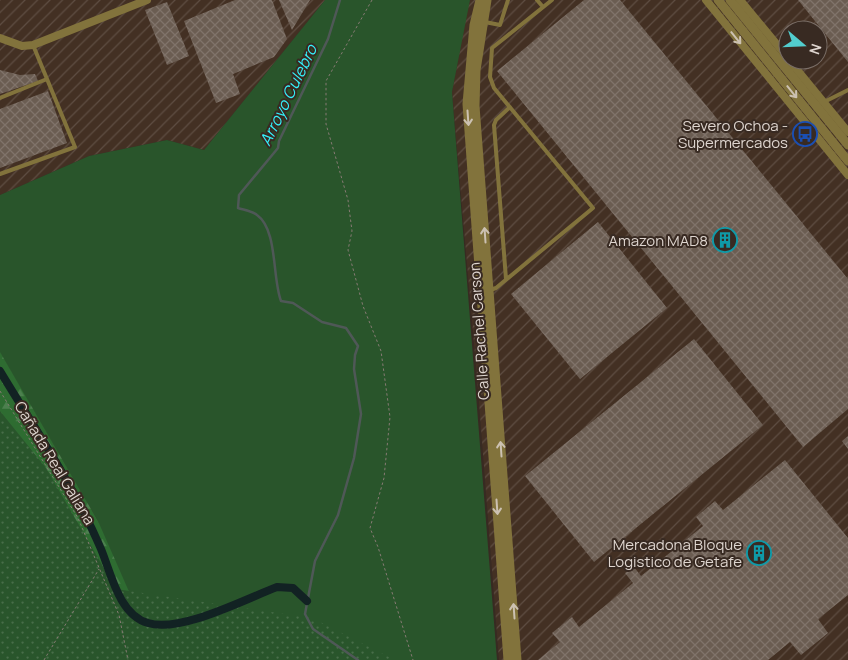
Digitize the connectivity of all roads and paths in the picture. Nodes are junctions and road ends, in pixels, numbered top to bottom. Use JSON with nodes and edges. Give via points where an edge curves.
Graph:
{"nodes":[{"id":1,"x":147,"y":0,"type":"edge"},
{"id":2,"x":372,"y":0,"type":"edge"},
{"id":3,"x":480,"y":0,"type":"edge"},
{"id":4,"x":487,"y":0,"type":"edge"},
{"id":5,"x":508,"y":0,"type":"edge"},
{"id":6,"x":537,"y":0,"type":"edge"},
{"id":7,"x":552,"y":0,"type":"edge"},
{"id":8,"x":706,"y":0,"type":"edge"},
{"id":9,"x":718,"y":0,"type":"edge"},
{"id":10,"x":730,"y":0,"type":"edge"},
{"id":11,"x":740,"y":0,"type":"edge"},
{"id":12,"x":543,"y":7,"type":"junction"},
{"id":13,"x":483,"y":22,"type":"junction"},
{"id":14,"x":0,"y":38,"type":"edge"},
{"id":15,"x":33,"y":45,"type":"junction"},
{"id":16,"x":778,"y":46,"type":"edge"},
{"id":17,"x":798,"y":70,"type":"edge"},
{"id":18,"x":47,"y":79,"type":"junction"},
{"id":19,"x":848,"y":90,"type":"edge"},
{"id":20,"x":0,"y":98,"type":"edge"},
{"id":21,"x":824,"y":102,"type":"junction"},
{"id":22,"x":510,"y":107,"type":"junction"},
{"id":23,"x":848,"y":132,"type":"edge"},
{"id":24,"x":848,"y":145,"type":"edge"},
{"id":25,"x":848,"y":161,"type":"edge"},
{"id":26,"x":0,"y":174,"type":"edge"},
{"id":27,"x":848,"y":175,"type":"edge"},
{"id":28,"x":506,"y":279,"type":"junction"},
{"id":29,"x":489,"y":290,"type":"junction"},
{"id":30,"x":0,"y":391,"type":"edge"},
{"id":31,"x":99,"y":568,"type":"junction"},
{"id":32,"x":44,"y":660,"type":"edge"},
{"id":33,"x":128,"y":660,"type":"edge"},
{"id":34,"x":413,"y":660,"type":"edge"},
{"id":35,"x":508,"y":660,"type":"edge"},
{"id":36,"x":518,"y":660,"type":"edge"}],
"edges":[{"from":1,"to":15,"type":"street"},
{"from":2,"to":34,"type":"path","via":[[326,81],[326,124],[348,200],[352,231],[348,250],[363,306],[381,351],[390,417],[384,478],[370,528]]},
{"from":3,"to":35,"type":"street","name":"Calle Rachel Carson","one_way":true,"via":[[474,25],[467,104]]},
{"from":4,"to":13,"type":"street","name":"Calle Rachel Carson"},
{"from":5,"to":13,"type":"lane","via":[[500,25]]},
{"from":6,"to":12,"type":"lane"},
{"from":7,"to":12,"type":"lane"},
{"from":8,"to":27,"type":"street","one_way":true},
{"from":9,"to":25,"type":"street","one_way":true},
{"from":10,"to":24,"type":"street"},
{"from":11,"to":16,"type":"street"},
{"from":12,"to":22,"type":"lane","via":[[492,48],[491,82]]},
{"from":29,"to":13,"type":"street","name":"Calle Rachel Carson","one_way":true,"via":[[475,106]]},
{"from":14,"to":15,"type":"street","via":[[22,46]]},
{"from":15,"to":18,"type":"lane"},
{"from":17,"to":21,"type":"street"},
{"from":18,"to":20,"type":"lane"},
{"from":18,"to":26,"type":"lane","via":[[75,147]]},
{"from":19,"to":21,"type":"lane"},
{"from":21,"to":23,"type":"street"},
{"from":22,"to":28,"type":"lane","via":[[494,125]]},
{"from":22,"to":28,"type":"lane","via":[[593,208]]},
{"from":28,"to":29,"type":"lane"},
{"from":36,"to":29,"type":"street","name":"Calle Rachel Carson","one_way":true},
{"from":30,"to":31,"type":"path","name":"Cañada Real Galiana","via":[[78,518]]},
{"from":31,"to":32,"type":"path"},
{"from":31,"to":33,"type":"path","name":"Cañada Real Galiana","via":[[119,615]]}]}
